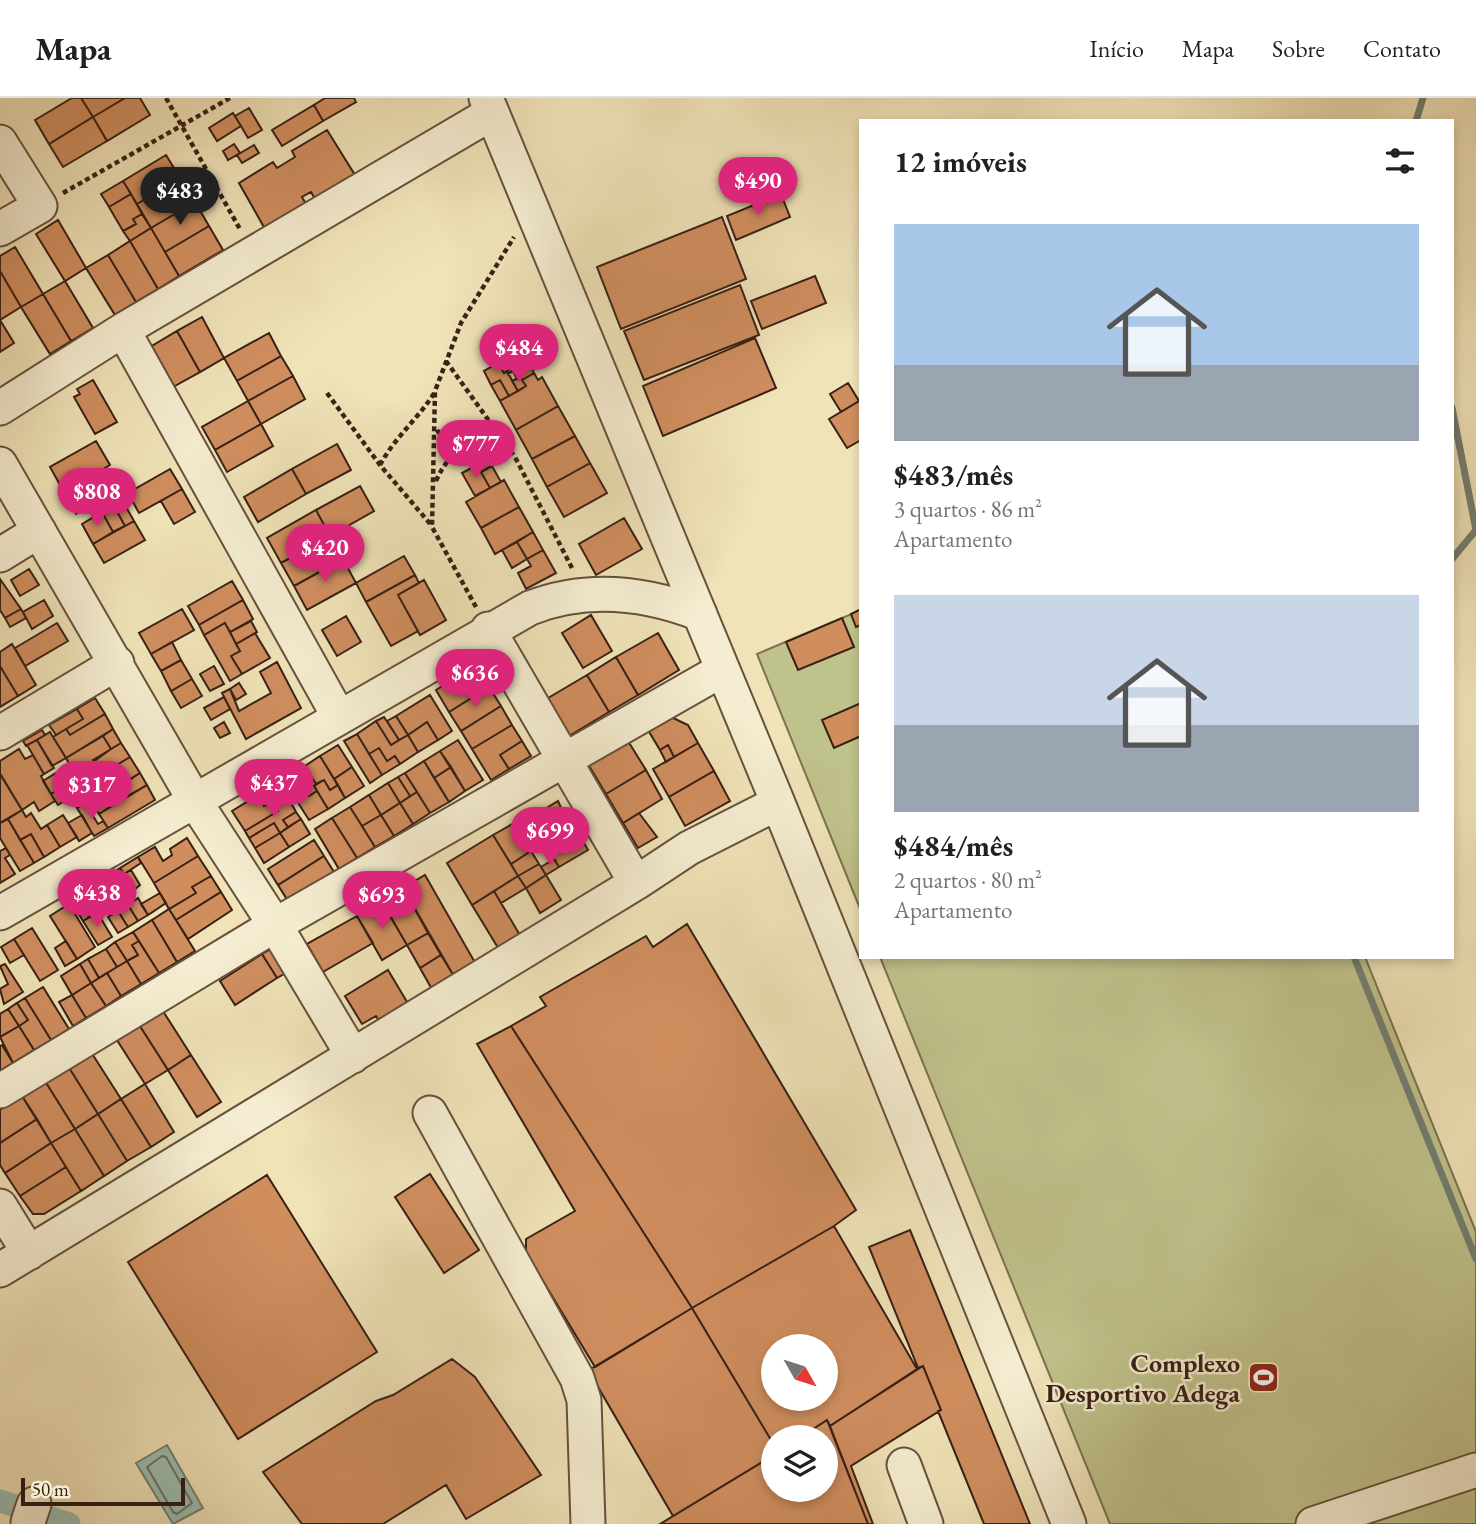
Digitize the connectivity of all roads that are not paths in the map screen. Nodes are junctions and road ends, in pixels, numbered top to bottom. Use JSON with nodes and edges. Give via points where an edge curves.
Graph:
{"nodes":[{"id":1,"x":489,"y":105,"type":"edge"},
{"id":2,"x":0,"y":142,"type":"edge"},
{"id":3,"x":0,"y":229,"type":"edge"},
{"id":4,"x":123,"y":330,"type":"junction"},
{"id":5,"x":0,"y":408,"type":"edge"},
{"id":6,"x":0,"y":464,"type":"edge"},
{"id":7,"x":39,"y":531,"type":"junction"},
{"id":8,"x":0,"y":555,"type":"edge"},
{"id":9,"x":700,"y":614,"type":"junction"},
{"id":10,"x":488,"y":629,"type":"junction"},
{"id":11,"x":117,"y":663,"type":"junction"},
{"id":12,"x":722,"y":670,"type":"junction"},
{"id":13,"x":339,"y":717,"type":"junction"},
{"id":14,"x":0,"y":733,"type":"edge"},
{"id":15,"x":564,"y":758,"type":"junction"},
{"id":16,"x":196,"y":803,"type":"junction"},
{"id":17,"x":778,"y":803,"type":"junction"},
{"id":18,"x":636,"y":884,"type":"junction"},
{"id":19,"x":0,"y":913,"type":"edge"},
{"id":20,"x":275,"y":925,"type":"junction"},
{"id":21,"x":352,"y":1056,"type":"junction"},
{"id":22,"x":0,"y":1091,"type":"edge"},
{"id":23,"x":430,"y":1113,"type":"dead end"},
{"id":24,"x":0,"y":1206,"type":"edge"},
{"id":25,"x":29,"y":1253,"type":"junction"},
{"id":26,"x":0,"y":1270,"type":"edge"},
{"id":27,"x":904,"y":1465,"type":"dead end"},
{"id":28,"x":1476,"y":1470,"type":"edge"},
{"id":29,"x":588,"y":1524,"type":"edge"},
{"id":30,"x":926,"y":1524,"type":"edge"},
{"id":31,"x":1069,"y":1524,"type":"edge"},
{"id":32,"x":1313,"y":1524,"type":"edge"}],
"edges":[{"from":1,"to":4,"type":"street"},
{"from":1,"to":9,"type":"street"},
{"from":2,"to":3,"type":"street","via":[[40,206]]},
{"from":4,"to":5,"type":"street"},
{"from":4,"to":13,"type":"street"},
{"from":6,"to":7,"type":"street"},
{"from":7,"to":8,"type":"street"},
{"from":7,"to":11,"type":"street"},
{"from":9,"to":10,"type":"street","via":[[650,597],[603,593],[530,608]]},
{"from":9,"to":12,"type":"street"},
{"from":10,"to":13,"type":"street"},
{"from":10,"to":15,"type":"street"},
{"from":11,"to":14,"type":"street"},
{"from":11,"to":16,"type":"street"},
{"from":12,"to":15,"type":"street"},
{"from":12,"to":17,"type":"street"},
{"from":13,"to":16,"type":"street"},
{"from":15,"to":18,"type":"street"},
{"from":15,"to":20,"type":"street"},
{"from":16,"to":19,"type":"street"},
{"from":16,"to":20,"type":"street"},
{"from":17,"to":18,"type":"street","via":[[689,848]]},
{"from":17,"to":31,"type":"street"},
{"from":18,"to":21,"type":"street"},
{"from":20,"to":21,"type":"street"},
{"from":20,"to":22,"type":"street"},
{"from":21,"to":25,"type":"street"},
{"from":23,"to":29,"type":"street","via":[[577,1378],[583,1400]]},
{"from":24,"to":25,"type":"street"},
{"from":25,"to":26,"type":"street"},
{"from":27,"to":30,"type":"street"},
{"from":28,"to":32,"type":"street"}]}
